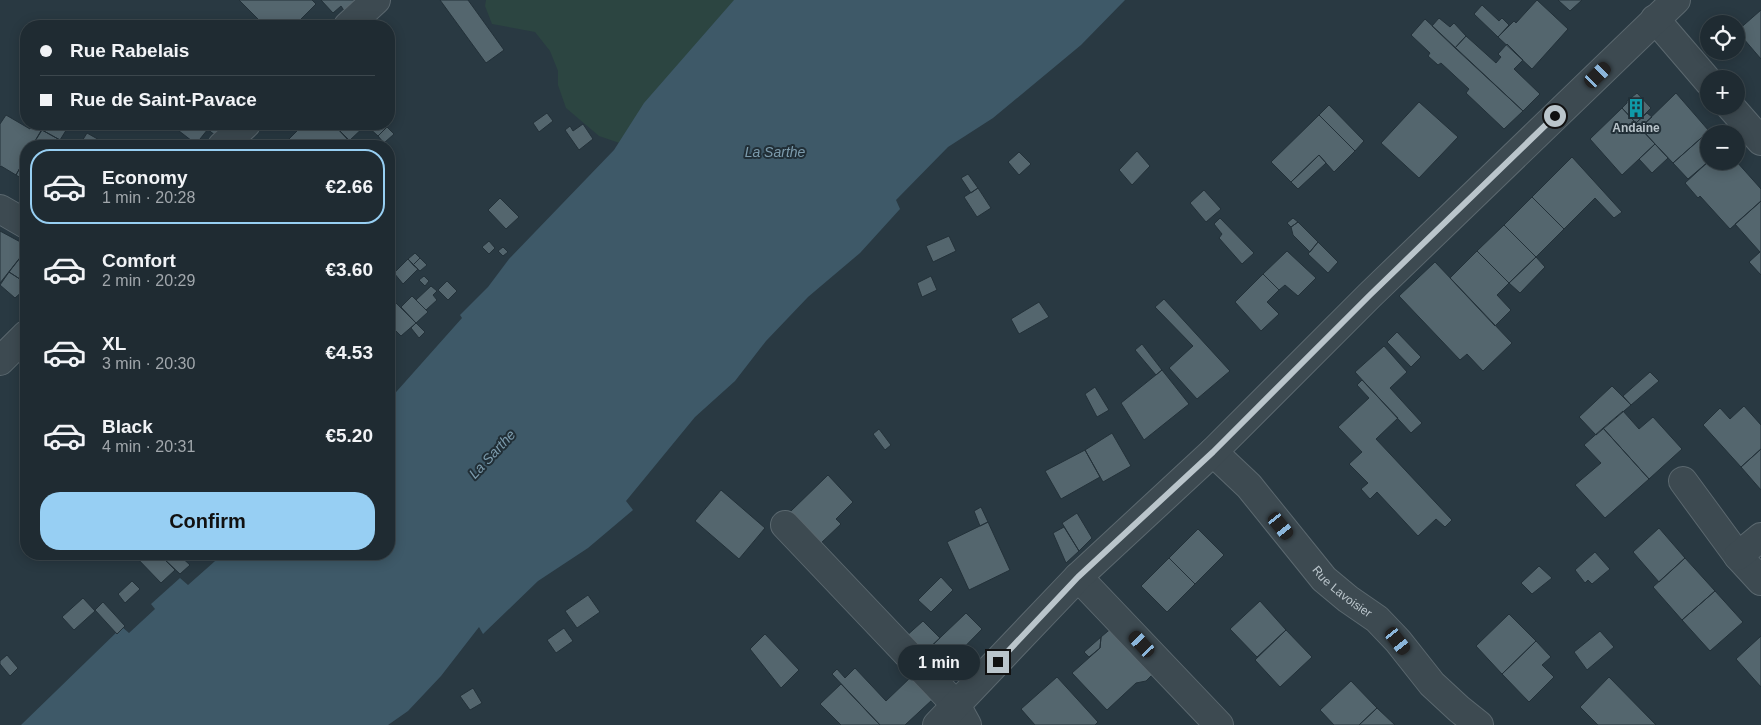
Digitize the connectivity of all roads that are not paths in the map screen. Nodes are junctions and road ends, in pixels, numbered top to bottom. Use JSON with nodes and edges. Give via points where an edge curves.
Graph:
{"nodes":[{"id":1,"x":376,"y":0,"type":"edge"},
{"id":2,"x":1676,"y":0,"type":"edge"},
{"id":3,"x":354,"y":20,"type":"edge"},
{"id":4,"x":1655,"y":20,"type":"junction"},
{"id":5,"x":1700,"y":72,"type":"edge"},
{"id":6,"x":1738,"y":115,"type":"edge"},
{"id":7,"x":239,"y":130,"type":"edge"},
{"id":8,"x":229,"y":140,"type":"edge"},
{"id":9,"x":1761,"y":141,"type":"edge"},
{"id":10,"x":0,"y":209,"type":"edge"},
{"id":11,"x":20,"y":221,"type":"edge"},
{"id":12,"x":20,"y":341,"type":"edge"},
{"id":13,"x":0,"y":361,"type":"edge"},
{"id":14,"x":1213,"y":452,"type":"junction"},
{"id":15,"x":1683,"y":481,"type":"dead end"},
{"id":16,"x":785,"y":524,"type":"dead end"},
{"id":17,"x":1761,"y":537,"type":"edge"},
{"id":18,"x":1738,"y":556,"type":"junction"},
{"id":19,"x":1078,"y":577,"type":"junction"},
{"id":20,"x":1761,"y":581,"type":"edge"},
{"id":21,"x":962,"y":715,"type":"edge"},
{"id":22,"x":937,"y":725,"type":"edge"},
{"id":23,"x":1219,"y":725,"type":"edge"},
{"id":24,"x":1479,"y":725,"type":"edge"}],
"edges":[{"from":1,"to":3,"type":"street"},
{"from":2,"to":4,"type":"street"},
{"from":4,"to":5,"type":"street"},
{"from":4,"to":14,"type":"street","via":[[1370,295]]},
{"from":6,"to":9,"type":"street"},
{"from":7,"to":8,"type":"street"},
{"from":10,"to":11,"type":"street"},
{"from":12,"to":13,"type":"street"},
{"from":14,"to":19,"type":"street"},
{"from":14,"to":24,"type":"street","name":"Rue Lavoisier","via":[[1249,486],[1324,579],[1377,619],[1432,684]]},
{"from":15,"to":18,"type":"street"},
{"from":16,"to":21,"type":"street"},
{"from":17,"to":18,"type":"street"},
{"from":18,"to":20,"type":"street"},
{"from":19,"to":21,"type":"street"},
{"from":19,"to":23,"type":"street"},
{"from":21,"to":22,"type":"street"}]}
